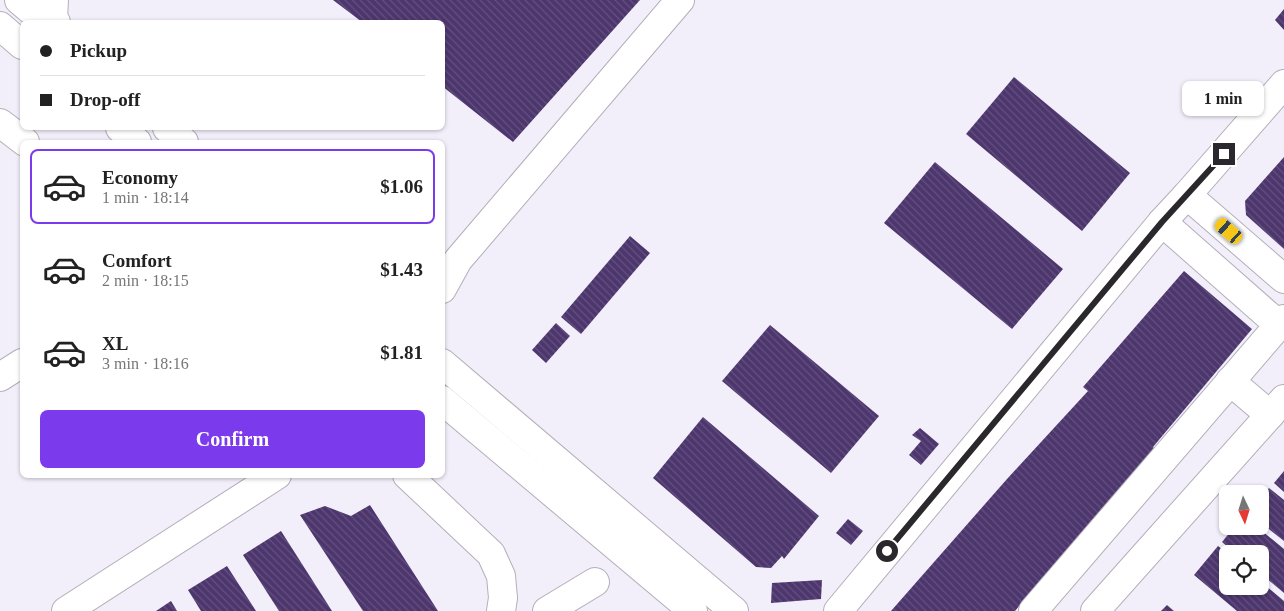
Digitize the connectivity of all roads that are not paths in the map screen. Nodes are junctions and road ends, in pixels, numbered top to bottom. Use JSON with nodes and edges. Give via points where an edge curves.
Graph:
{"nodes":[{"id":1,"x":19,"y":0,"type":"edge"},
{"id":2,"x":54,"y":0,"type":"edge"},
{"id":3,"x":680,"y":0,"type":"edge"},
{"id":4,"x":43,"y":20,"type":"edge"},
{"id":5,"x":54,"y":20,"type":"edge"},
{"id":6,"x":0,"y":26,"type":"edge"},
{"id":7,"x":20,"y":43,"type":"edge"},
{"id":8,"x":1284,"y":84,"type":"edge"},
{"id":9,"x":0,"y":123,"type":"edge"},
{"id":10,"x":122,"y":130,"type":"edge"},
{"id":11,"x":169,"y":130,"type":"edge"},
{"id":12,"x":23,"y":140,"type":"edge"},
{"id":13,"x":135,"y":140,"type":"edge"},
{"id":14,"x":182,"y":140,"type":"edge"},
{"id":15,"x":1187,"y":195,"type":"junction"},
{"id":16,"x":1162,"y":222,"type":"junction"},
{"id":17,"x":450,"y":264,"type":"edge"},
{"id":18,"x":1284,"y":278,"type":"edge"},
{"id":19,"x":445,"y":280,"type":"edge"},
{"id":20,"x":1282,"y":322,"type":"edge"},
{"id":21,"x":20,"y":364,"type":"edge"},
{"id":22,"x":445,"y":366,"type":"edge"},
{"id":23,"x":0,"y":377,"type":"edge"},
{"id":24,"x":1230,"y":382,"type":"junction"},
{"id":25,"x":445,"y":403,"type":"edge"},
{"id":26,"x":1277,"y":407,"type":"edge"},
{"id":27,"x":272,"y":478,"type":"edge"},
{"id":28,"x":410,"y":478,"type":"edge"},
{"id":29,"x":595,"y":582,"type":"dead end"},
{"id":30,"x":66,"y":611,"type":"edge"},
{"id":31,"x":501,"y":611,"type":"edge"},
{"id":32,"x":547,"y":611,"type":"edge"},
{"id":33,"x":693,"y":611,"type":"edge"},
{"id":34,"x":734,"y":611,"type":"edge"},
{"id":35,"x":838,"y":611,"type":"edge"},
{"id":36,"x":1033,"y":611,"type":"edge"},
{"id":37,"x":1095,"y":611,"type":"edge"}],
"edges":[{"from":1,"to":4,"type":"lane"},
{"from":2,"to":5,"type":"lane"},
{"from":3,"to":17,"type":"lane"},
{"from":6,"to":7,"type":"lane"},
{"from":8,"to":15,"type":"lane"},
{"from":9,"to":12,"type":"lane"},
{"from":10,"to":13,"type":"lane"},
{"from":11,"to":14,"type":"lane"},
{"from":15,"to":16,"type":"lane"},
{"from":15,"to":18,"type":"lane"},
{"from":16,"to":20,"type":"lane"},
{"from":16,"to":35,"type":"lane"},
{"from":17,"to":19,"type":"lane"},
{"from":20,"to":24,"type":"lane"},
{"from":21,"to":23,"type":"lane"},
{"from":22,"to":34,"type":"lane"},
{"from":24,"to":26,"type":"lane"},
{"from":24,"to":36,"type":"lane"},
{"from":25,"to":33,"type":"lane"},
{"from":26,"to":37,"type":"lane"},
{"from":27,"to":30,"type":"lane"},
{"from":28,"to":31,"type":"lane","via":[[491,554],[501,576]]},
{"from":29,"to":32,"type":"lane"}]}
